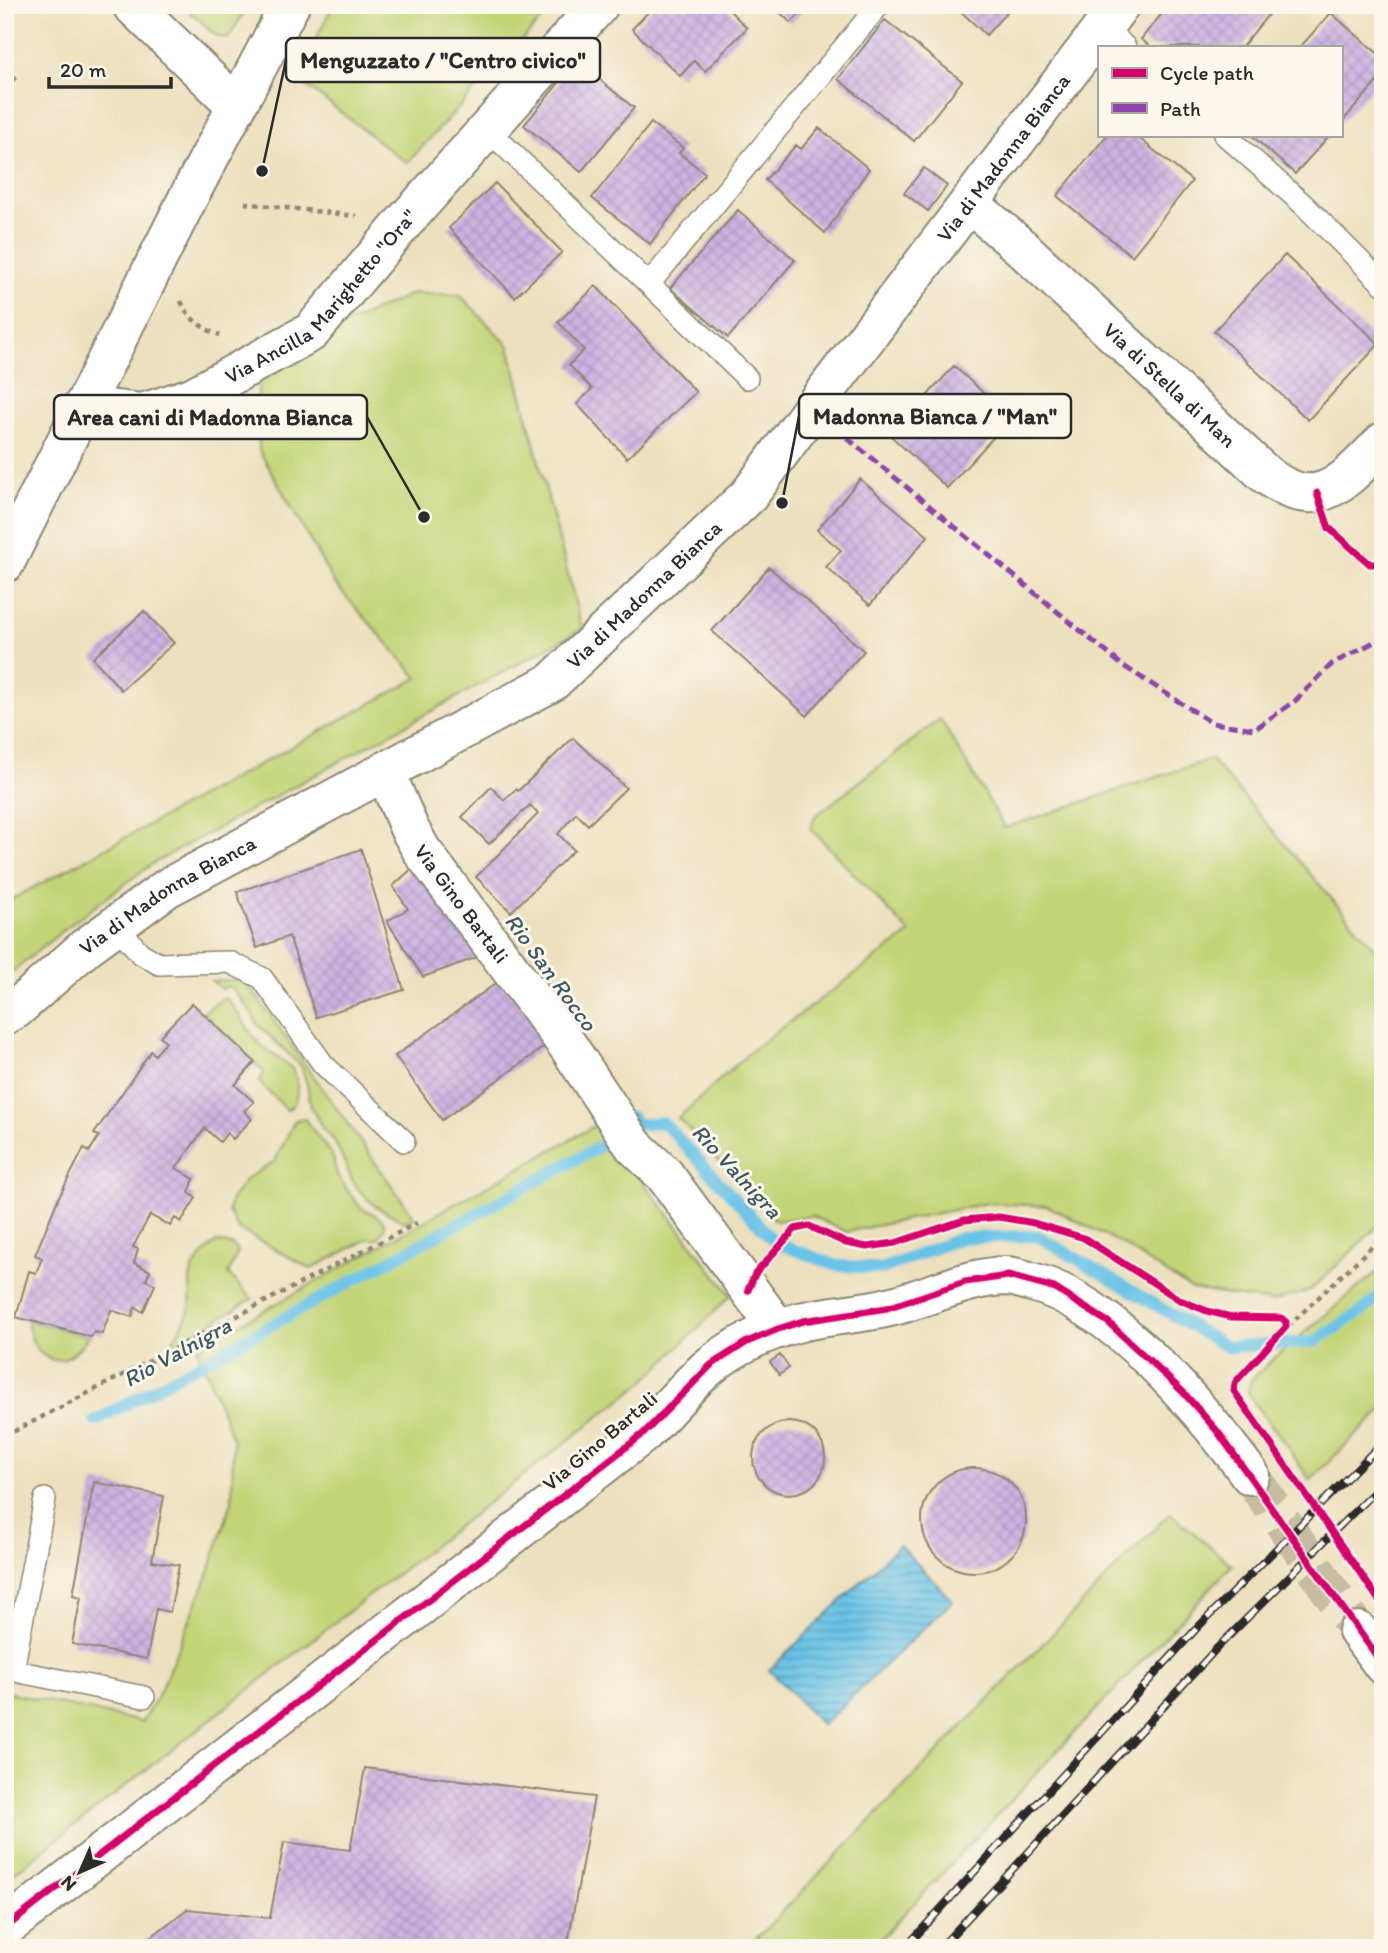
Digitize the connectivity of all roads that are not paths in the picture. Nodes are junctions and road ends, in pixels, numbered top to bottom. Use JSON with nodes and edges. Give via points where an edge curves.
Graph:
{"nodes":[{"id":1,"x":132,"y":5,"type":"edge"},
{"id":2,"x":290,"y":5,"type":"edge"},
{"id":3,"x":599,"y":5,"type":"edge"},
{"id":4,"x":879,"y":5,"type":"edge"},
{"id":5,"x":1116,"y":26,"type":"edge"},
{"id":6,"x":1099,"y":46,"type":"edge"},
{"id":7,"x":1098,"y":48,"type":"edge"},
{"id":8,"x":236,"y":106,"type":"junction"},
{"id":9,"x":487,"y":129,"type":"junction"},
{"id":10,"x":1226,"y":136,"type":"edge"},
{"id":11,"x":969,"y":203,"type":"junction"},
{"id":12,"x":649,"y":284,"type":"junction"},
{"id":13,"x":1383,"y":284,"type":"edge"},
{"id":14,"x":747,"y":378,"type":"dead end"},
{"id":15,"x":83,"y":406,"type":"junction"},
{"id":16,"x":1383,"y":442,"type":"edge"},
{"id":17,"x":5,"y":563,"type":"edge"},
{"id":18,"x":385,"y":771,"type":"junction"},
{"id":19,"x":116,"y":925,"type":"junction"},
{"id":20,"x":9,"y":1016,"type":"edge"},
{"id":21,"x":404,"y":1142,"type":"dead end"},
{"id":22,"x":778,"y":1329,"type":"junction"},
{"id":23,"x":1250,"y":1475,"type":"tunnel mouth"},
{"id":24,"x":45,"y":1499,"type":"dead end"},
{"id":25,"x":1358,"y":1632,"type":"tunnel mouth"},
{"id":26,"x":1383,"y":1665,"type":"edge"},
{"id":27,"x":9,"y":1670,"type":"edge"},
{"id":28,"x":144,"y":1697,"type":"dead end"},
{"id":29,"x":5,"y":1928,"type":"edge"}],
"edges":[{"from":1,"to":8,"type":"street"},
{"from":2,"to":8,"type":"street"},
{"from":3,"to":9,"type":"street","name":"Via Ancilla Marighetto \"Ora\""},
{"from":4,"to":12,"type":"lane"},
{"from":5,"to":6,"type":"street","name":"Via di Madonna Bianca"},
{"from":7,"to":11,"type":"street","name":"Via di Madonna Bianca"},
{"from":8,"to":15,"type":"street"},
{"from":9,"to":12,"type":"lane"},
{"from":9,"to":15,"type":"street","name":"Via Ancilla Marighetto \"Ora\"","via":[[311,332],[192,397],[142,413]]},
{"from":10,"to":13,"type":"lane"},
{"from":11,"to":16,"type":"street","name":"Via di Stella di Man","via":[[1287,489],[1303,494],[1332,487]]},
{"from":11,"to":18,"type":"street","name":"Via di Madonna Bianca","via":[[749,495],[552,682]]},
{"from":12,"to":14,"type":"lane"},
{"from":15,"to":17,"type":"street"},
{"from":18,"to":19,"type":"street","name":"Via di Madonna Bianca","via":[[167,888]]},
{"from":18,"to":22,"type":"street","name":"Via Gino Bartali","via":[[422,851],[568,1046],[634,1146],[664,1174]]},
{"from":19,"to":20,"type":"street","name":"Via di Madonna Bianca"},
{"from":19,"to":21,"type":"lane","via":[[140,953],[159,964],[229,962],[262,978],[323,1064]]},
{"from":22,"to":23,"type":"street","name":"Via Gino Bartali","via":[[887,1308],[965,1283],[1008,1276],[1054,1287],[1108,1322],[1183,1392]]},
{"from":22,"to":29,"type":"street","name":"Via Gino Bartali","via":[[711,1365],[643,1434]]},
{"from":24,"to":27,"type":"lane"},
{"from":25,"to":26,"type":"street"},
{"from":27,"to":28,"type":"lane"}]}
